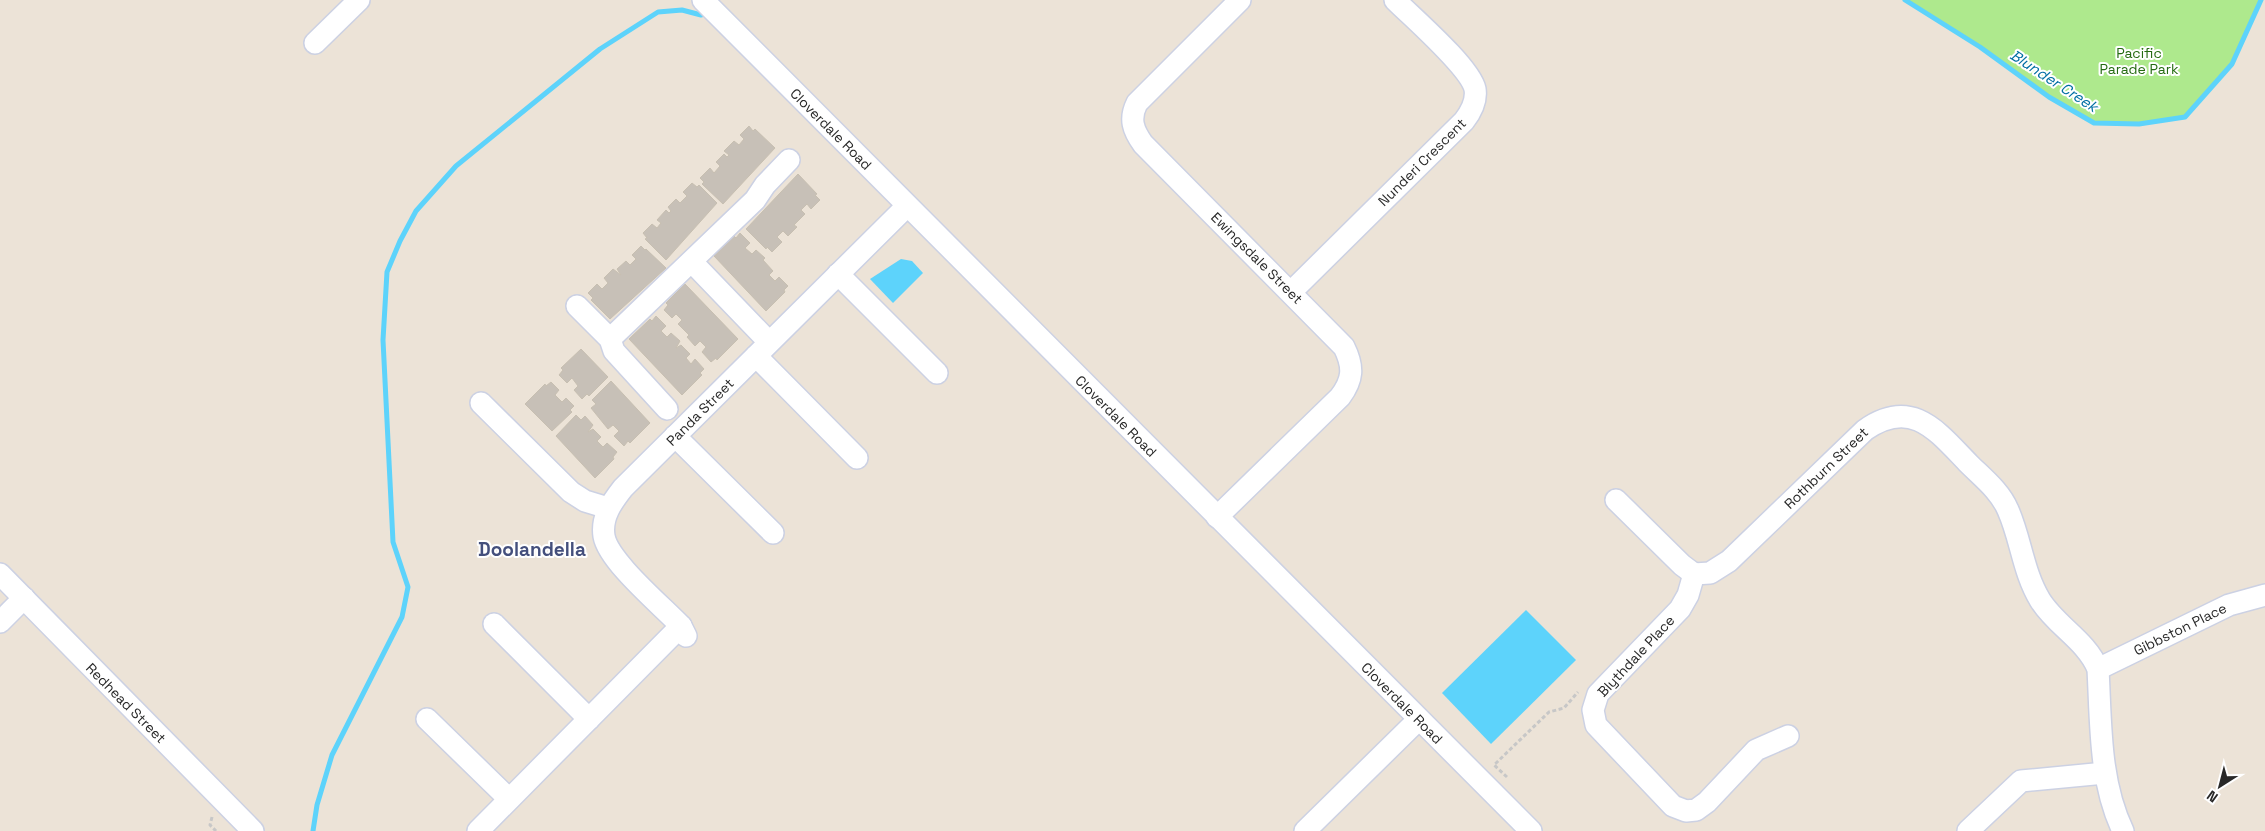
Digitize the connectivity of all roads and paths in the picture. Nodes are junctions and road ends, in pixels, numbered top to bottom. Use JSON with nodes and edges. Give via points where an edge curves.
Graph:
{"nodes":[{"id":1,"x":359,"y":0,"type":"edge"},
{"id":2,"x":703,"y":0,"type":"edge"},
{"id":3,"x":1240,"y":0,"type":"edge"},
{"id":4,"x":1395,"y":0,"type":"edge"},
{"id":5,"x":315,"y":43,"type":"dead end"},
{"id":6,"x":789,"y":160,"type":"dead end"},
{"id":7,"x":907,"y":206,"type":"junction"},
{"id":8,"x":692,"y":262,"type":"junction"},
{"id":9,"x":838,"y":274,"type":"junction"},
{"id":10,"x":1290,"y":292,"type":"junction"},
{"id":11,"x":577,"y":306,"type":"dead end"},
{"id":12,"x":610,"y":339,"type":"junction"},
{"id":13,"x":763,"y":349,"type":"junction"},
{"id":14,"x":937,"y":374,"type":"dead end"},
{"id":15,"x":481,"y":403,"type":"dead end"},
{"id":16,"x":667,"y":409,"type":"dead end"},
{"id":17,"x":675,"y":436,"type":"junction"},
{"id":18,"x":857,"y":458,"type":"dead end"},
{"id":19,"x":1616,"y":500,"type":"dead end"},
{"id":20,"x":608,"y":508,"type":"junction"},
{"id":21,"x":1217,"y":517,"type":"junction"},
{"id":22,"x":773,"y":533,"type":"dead end"},
{"id":23,"x":0,"y":574,"type":"edge"},
{"id":24,"x":1694,"y":574,"type":"junction"},
{"id":25,"x":2265,"y":595,"type":"edge"},
{"id":26,"x":24,"y":598,"type":"junction"},
{"id":27,"x":0,"y":622,"type":"edge"},
{"id":28,"x":494,"y":624,"type":"dead end"},
{"id":29,"x":2098,"y":669,"type":"junction"},
{"id":30,"x":1598,"y":694,"type":"junction"},
{"id":31,"x":427,"y":718,"type":"dead end"},
{"id":32,"x":589,"y":719,"type":"junction"},
{"id":33,"x":1418,"y":720,"type":"junction"},
{"id":34,"x":1788,"y":736,"type":"dead end"},
{"id":35,"x":2105,"y":773,"type":"junction"},
{"id":36,"x":1507,"y":777,"type":"dead end"},
{"id":37,"x":509,"y":799,"type":"junction"},
{"id":38,"x":253,"y":831,"type":"edge"},
{"id":39,"x":478,"y":831,"type":"edge"},
{"id":40,"x":1305,"y":831,"type":"edge"},
{"id":41,"x":1531,"y":831,"type":"edge"},
{"id":42,"x":1968,"y":831,"type":"edge"},
{"id":43,"x":2123,"y":831,"type":"edge"}],
"edges":[{"from":1,"to":5,"type":"street"},
{"from":2,"to":7,"type":"street","name":"Cloverdale Road"},
{"from":3,"to":10,"type":"street","name":"Ewingsdale Street","via":[[1137,103],[1132,126],[1143,144]]},
{"from":4,"to":10,"type":"street","name":"Nunderi Crescent","via":[[1465,71],[1475,90],[1473,106],[1464,121]]},
{"from":6,"to":8,"type":"street","via":[[755,200]]},
{"from":7,"to":9,"type":"street","name":"Panda Street"},
{"from":7,"to":21,"type":"street","name":"Cloverdale Road"},
{"from":8,"to":12,"type":"street"},
{"from":8,"to":13,"type":"street"},
{"from":9,"to":13,"type":"street","name":"Panda Street"},
{"from":9,"to":14,"type":"street"},
{"from":10,"to":21,"type":"street","name":"Ewingsdale Street","via":[[1344,347],[1352,368],[1348,387]]},
{"from":11,"to":12,"type":"street"},
{"from":12,"to":16,"type":"street","via":[[614,351]]},
{"from":13,"to":17,"type":"street","name":"Panda Street"},
{"from":13,"to":18,"type":"street"},
{"from":15,"to":20,"type":"street","via":[[571,492],[585,501]]},
{"from":17,"to":20,"type":"street","name":"Panda Street","via":[[623,488]]},
{"from":17,"to":22,"type":"street"},
{"from":19,"to":24,"type":"street"},
{"from":20,"to":32,"type":"street","name":"Panda Street","via":[[604,536],[608,549],[683,631]]},
{"from":21,"to":33,"type":"street","name":"Cloverdale Road"},
{"from":23,"to":26,"type":"street","name":"Redhead Street"},
{"from":24,"to":29,"type":"street","name":"Rothburn Street","via":[[1710,573],[1729,561],[1864,430],[1886,418],[1909,417],[1930,425],[1999,494],[2008,510],[2041,602],[2092,654]]},
{"from":24,"to":30,"type":"street","name":"Blythdale Place","via":[[1680,609]]},
{"from":25,"to":29,"type":"street","name":"Gibbston Place","via":[[2229,605]]},
{"from":26,"to":27,"type":"street"},
{"from":26,"to":38,"type":"street","name":"Redhead Street"},
{"from":28,"to":32,"type":"street"},
{"from":29,"to":35,"type":"street","name":"Rothburn Street"},
{"from":30,"to":34,"type":"street","name":"Blythdale Place","via":[[1593,710],[1600,731],[1673,806],[1686,812],[1707,802],[1756,750]]},
{"from":30,"to":36,"type":"path","via":[[1584,683],[1564,708],[1549,712],[1494,765]]},
{"from":31,"to":37,"type":"street"},
{"from":32,"to":37,"type":"street"},
{"from":33,"to":40,"type":"street"},
{"from":33,"to":41,"type":"street","name":"Cloverdale Road"},
{"from":35,"to":42,"type":"street","via":[[2021,782]]},
{"from":35,"to":43,"type":"street","name":"Rothburn Street","via":[[2116,817]]},
{"from":37,"to":39,"type":"street"}]}
